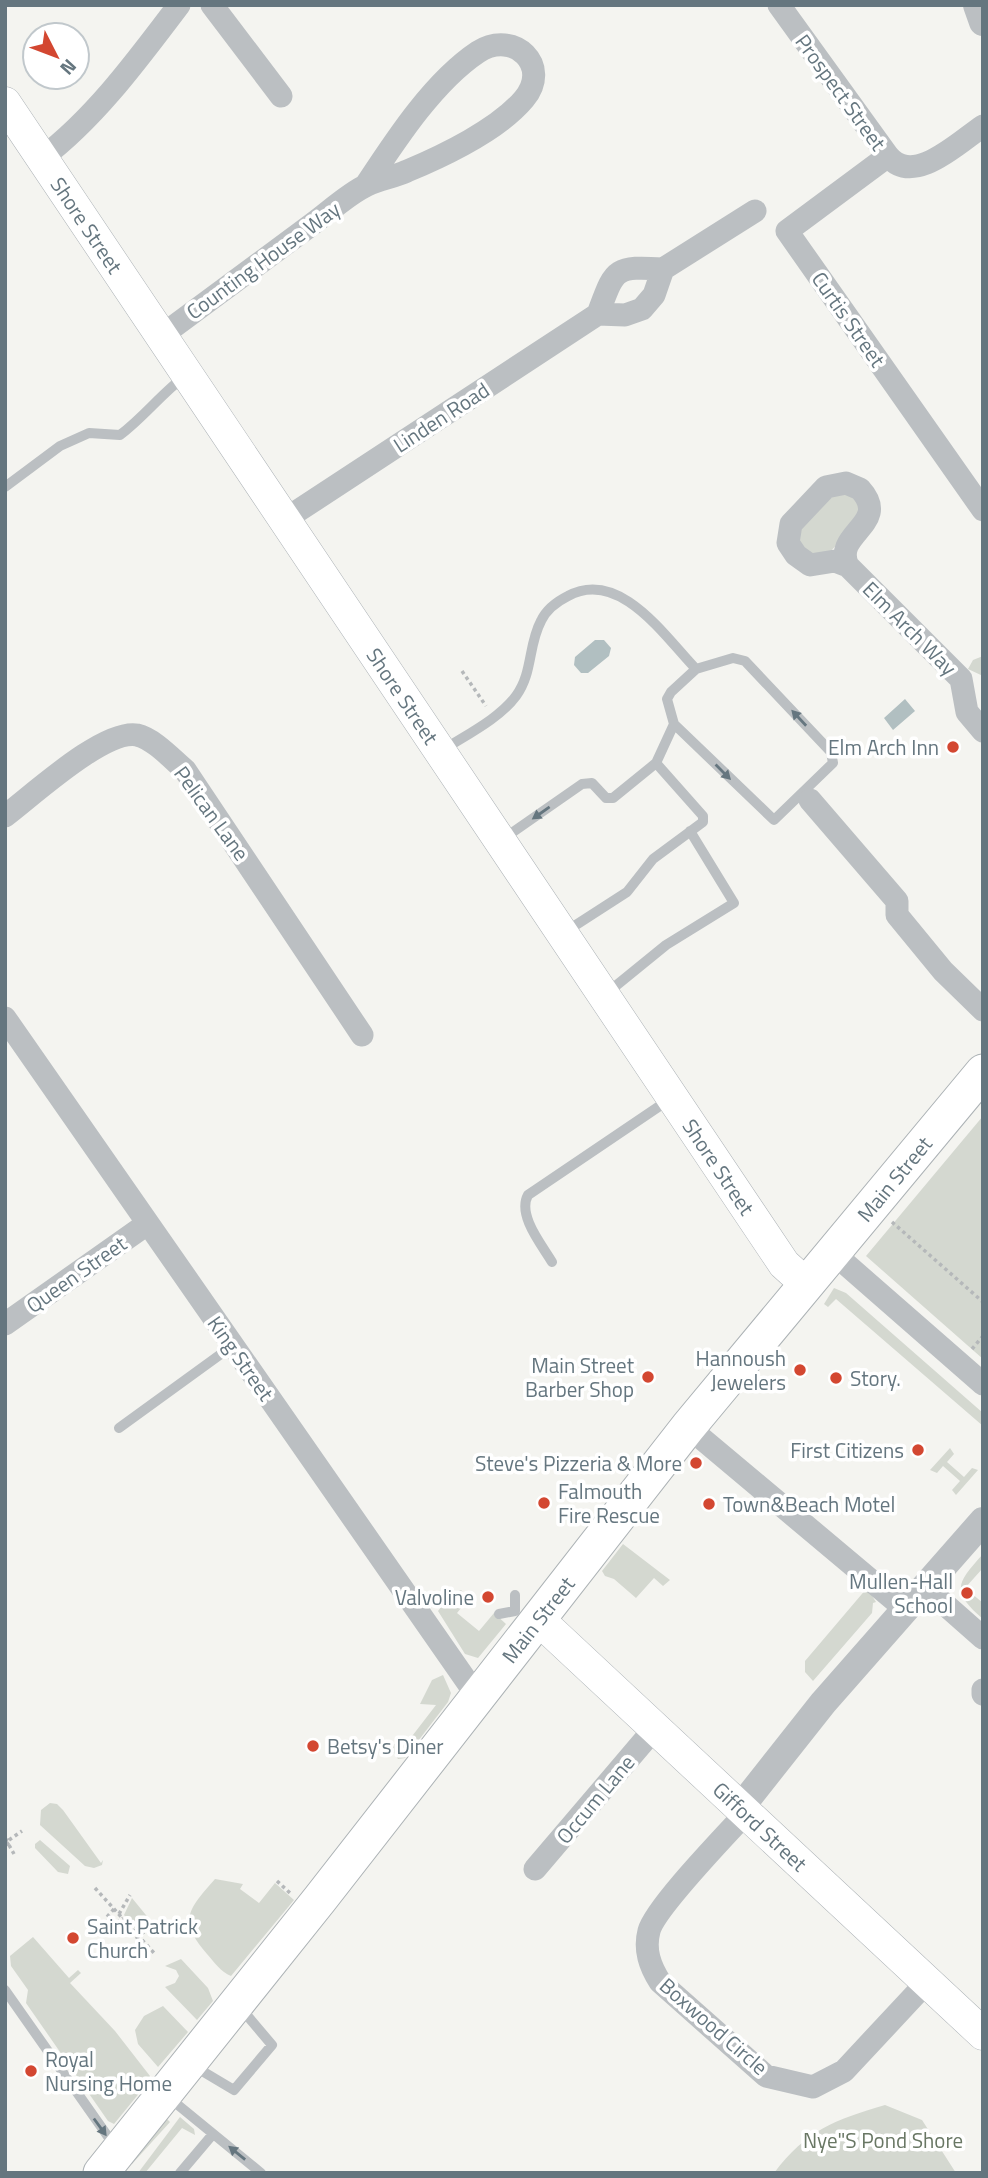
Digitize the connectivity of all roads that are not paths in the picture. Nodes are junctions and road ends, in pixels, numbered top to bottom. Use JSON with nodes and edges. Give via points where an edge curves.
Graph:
{"nodes":[{"id":1,"x":179,"y":5,"type":"edge"},
{"id":2,"x":212,"y":5,"type":"edge"},
{"id":3,"x":779,"y":5,"type":"edge"},
{"id":4,"x":977,"y":5,"type":"edge"},
{"id":5,"x":983,"y":22,"type":"edge"},
{"id":6,"x":281,"y":96,"type":"dead end"},
{"id":7,"x":5,"y":103,"type":"edge"},
{"id":8,"x":983,"y":126,"type":"edge"},
{"id":9,"x":888,"y":156,"type":"junction"},
{"id":10,"x":41,"y":158,"type":"junction"},
{"id":11,"x":366,"y":185,"type":"junction"},
{"id":12,"x":755,"y":211,"type":"dead end"},
{"id":13,"x":663,"y":269,"type":"junction"},
{"id":14,"x":598,"y":314,"type":"junction"},
{"id":15,"x":161,"y":336,"type":"junction"},
{"id":16,"x":187,"y":374,"type":"junction"},
{"id":17,"x":5,"y":487,"type":"edge"},
{"id":18,"x":983,"y":510,"type":"edge"},
{"id":19,"x":284,"y":520,"type":"junction"},
{"id":20,"x":848,"y":566,"type":"dead end"},
{"id":21,"x":696,"y":669,"type":"junction"},
{"id":22,"x":674,"y":724,"type":"junction"},
{"id":23,"x":983,"y":730,"type":"edge"},
{"id":24,"x":440,"y":752,"type":"junction"},
{"id":25,"x":656,"y":763,"type":"junction"},
{"id":26,"x":810,"y":800,"type":"dead end"},
{"id":27,"x":5,"y":816,"type":"edge"},
{"id":28,"x":690,"y":831,"type":"junction"},
{"id":29,"x":500,"y":841,"type":"junction"},
{"id":30,"x":563,"y":934,"type":"junction"},
{"id":31,"x":604,"y":996,"type":"junction"},
{"id":32,"x":983,"y":1010,"type":"edge"},
{"id":33,"x":5,"y":1018,"type":"edge"},
{"id":34,"x":362,"y":1035,"type":"dead end"},
{"id":35,"x":983,"y":1072,"type":"edge"},
{"id":36,"x":672,"y":1098,"type":"junction"},
{"id":37,"x":148,"y":1224,"type":"junction"},
{"id":38,"x":832,"y":1252,"type":"junction"},
{"id":39,"x":552,"y":1262,"type":"dead end"},
{"id":40,"x":805,"y":1283,"type":"junction"},
{"id":41,"x":5,"y":1324,"type":"edge"},
{"id":42,"x":232,"y":1346,"type":"junction"},
{"id":43,"x":983,"y":1384,"type":"edge"},
{"id":44,"x":688,"y":1427,"type":"junction"},
{"id":45,"x":119,"y":1428,"type":"dead end"},
{"id":46,"x":983,"y":1521,"type":"edge"},
{"id":47,"x":924,"y":1587,"type":"junction"},
{"id":48,"x":522,"y":1608,"type":"junction"},
{"id":49,"x":905,"y":1609,"type":"junction"},
{"id":50,"x":499,"y":1614,"type":"dead end"},
{"id":51,"x":983,"y":1638,"type":"edge"},
{"id":52,"x":477,"y":1696,"type":"junction"},
{"id":53,"x":655,"y":1728,"type":"junction"},
{"id":54,"x":743,"y":1810,"type":"junction"},
{"id":55,"x":535,"y":1869,"type":"dead end"},
{"id":56,"x":927,"y":1982,"type":"junction"},
{"id":57,"x":5,"y":1990,"type":"edge"},
{"id":58,"x":236,"y":2002,"type":"junction"},
{"id":59,"x":983,"y":2034,"type":"edge"},
{"id":60,"x":189,"y":2063,"type":"junction"},
{"id":61,"x":165,"y":2094,"type":"junction"},
{"id":62,"x":213,"y":2134,"type":"junction"},
{"id":63,"x":112,"y":2165,"type":"edge"},
{"id":64,"x":180,"y":2173,"type":"edge"},
{"id":65,"x":261,"y":2173,"type":"edge"}],
"edges":[{"from":1,"to":10,"type":"street","via":[[117,84]]},
{"from":2,"to":6,"type":"street"},
{"from":3,"to":9,"type":"street","name":"Prospect Street"},
{"from":4,"to":5,"type":"street"},
{"from":7,"to":10,"type":"main road","name":"Shore Street"},
{"from":8,"to":9,"type":"street","name":"Prospect Street","via":[[920,166],[902,166]]},
{"from":9,"to":18,"type":"street","name":"Curtis Street","via":[[787,231]]},
{"from":10,"to":15,"type":"main road","name":"Shore Street"},
{"from":11,"to":11,"type":"street","name":"Counting House Way","via":[[408,123],[478,52],[507,43],[530,63],[533,84],[507,115],[436,158]]},
{"from":11,"to":15,"type":"street","name":"Counting House Way"},
{"from":12,"to":13,"type":"street"},
{"from":13,"to":14,"type":"street","via":[[654,295],[642,309],[625,315]]},
{"from":13,"to":14,"type":"street","via":[[635,266],[622,270],[610,281]]},
{"from":14,"to":19,"type":"street","name":"Linden Road"},
{"from":15,"to":16,"type":"main road","name":"Shore Street"},
{"from":16,"to":17,"type":"lane","via":[[161,395],[145,417],[120,435],[89,433],[60,446]]},
{"from":16,"to":19,"type":"main road","name":"Shore Street"},
{"from":19,"to":24,"type":"main road","name":"Shore Street"},
{"from":20,"to":23,"type":"street","name":"Elm Arch Way","via":[[961,680],[967,712]]},
{"from":21,"to":22,"type":"lane","via":[[667,699]]},
{"from":22,"to":21,"type":"lane","one_way":true,"via":[[771,819],[780,818],[834,763],[831,752],[738,657]]},
{"from":21,"to":24,"type":"lane","via":[[635,605],[591,588],[561,600],[541,621],[522,686],[512,700]]},
{"from":22,"to":25,"type":"lane"},
{"from":24,"to":29,"type":"main road","name":"Shore Street"},
{"from":25,"to":28,"type":"lane","via":[[703,816],[703,822]]},
{"from":25,"to":29,"type":"lane","one_way":true,"via":[[613,798],[606,798],[592,783],[582,784]]},
{"from":26,"to":32,"type":"street","via":[[897,901],[897,915],[943,971]]},
{"from":27,"to":34,"type":"street","name":"Pelican Lane","via":[[103,742],[124,734],[139,735],[185,770]]},
{"from":28,"to":30,"type":"lane","via":[[653,859],[627,892]]},
{"from":28,"to":31,"type":"lane","via":[[734,903],[666,945]]},
{"from":29,"to":30,"type":"main road","name":"Shore Street"},
{"from":30,"to":31,"type":"main road","name":"Shore Street"},
{"from":31,"to":36,"type":"main road","name":"Shore Street"},
{"from":33,"to":37,"type":"street","name":"King Street"},
{"from":35,"to":38,"type":"main road","name":"Main Street"},
{"from":36,"to":39,"type":"lane","via":[[528,1195],[528,1220]]},
{"from":36,"to":40,"type":"main road","name":"Shore Street","via":[[783,1264]]},
{"from":37,"to":41,"type":"street","name":"Queen Street"},
{"from":37,"to":42,"type":"street","name":"King Street"},
{"from":38,"to":40,"type":"main road","name":"Main Street"},
{"from":38,"to":43,"type":"street"},
{"from":40,"to":44,"type":"main road","name":"Main Street"},
{"from":42,"to":45,"type":"lane"},
{"from":42,"to":52,"type":"street","name":"King Street"},
{"from":44,"to":48,"type":"main road","name":"Main Street"},
{"from":44,"to":49,"type":"street"},
{"from":46,"to":47,"type":"street"},
{"from":47,"to":49,"type":"street"},
{"from":47,"to":51,"type":"street"},
{"from":48,"to":50,"type":"lane"},
{"from":48,"to":52,"type":"main road","name":"Main Street"},
{"from":48,"to":53,"type":"main road","name":"Gifford Street"},
{"from":49,"to":54,"type":"street","via":[[823,1703]]},
{"from":52,"to":58,"type":"main road","name":"Main Street"},
{"from":53,"to":54,"type":"main road","name":"Gifford Street"},
{"from":53,"to":55,"type":"street","name":"Occum Lane"},
{"from":54,"to":56,"type":"main road","name":"Gifford Street"},
{"from":54,"to":56,"type":"street","name":"Boxwood Circle","via":[[653,1922],[646,1950],[660,1982],[766,2076],[813,2087],[844,2071]]},
{"from":56,"to":59,"type":"main road","name":"Gifford Street"},
{"from":57,"to":63,"type":"lane","one_way":true},
{"from":58,"to":60,"type":"main road","name":"Main Street"},
{"from":58,"to":60,"type":"lane","via":[[272,2045],[234,2090]]},
{"from":60,"to":61,"type":"main road","name":"Main Street"},
{"from":61,"to":62,"type":"lane"},
{"from":61,"to":63,"type":"main road","name":"Main Street"},
{"from":62,"to":64,"type":"lane"},
{"from":65,"to":62,"type":"lane","one_way":true}]}
